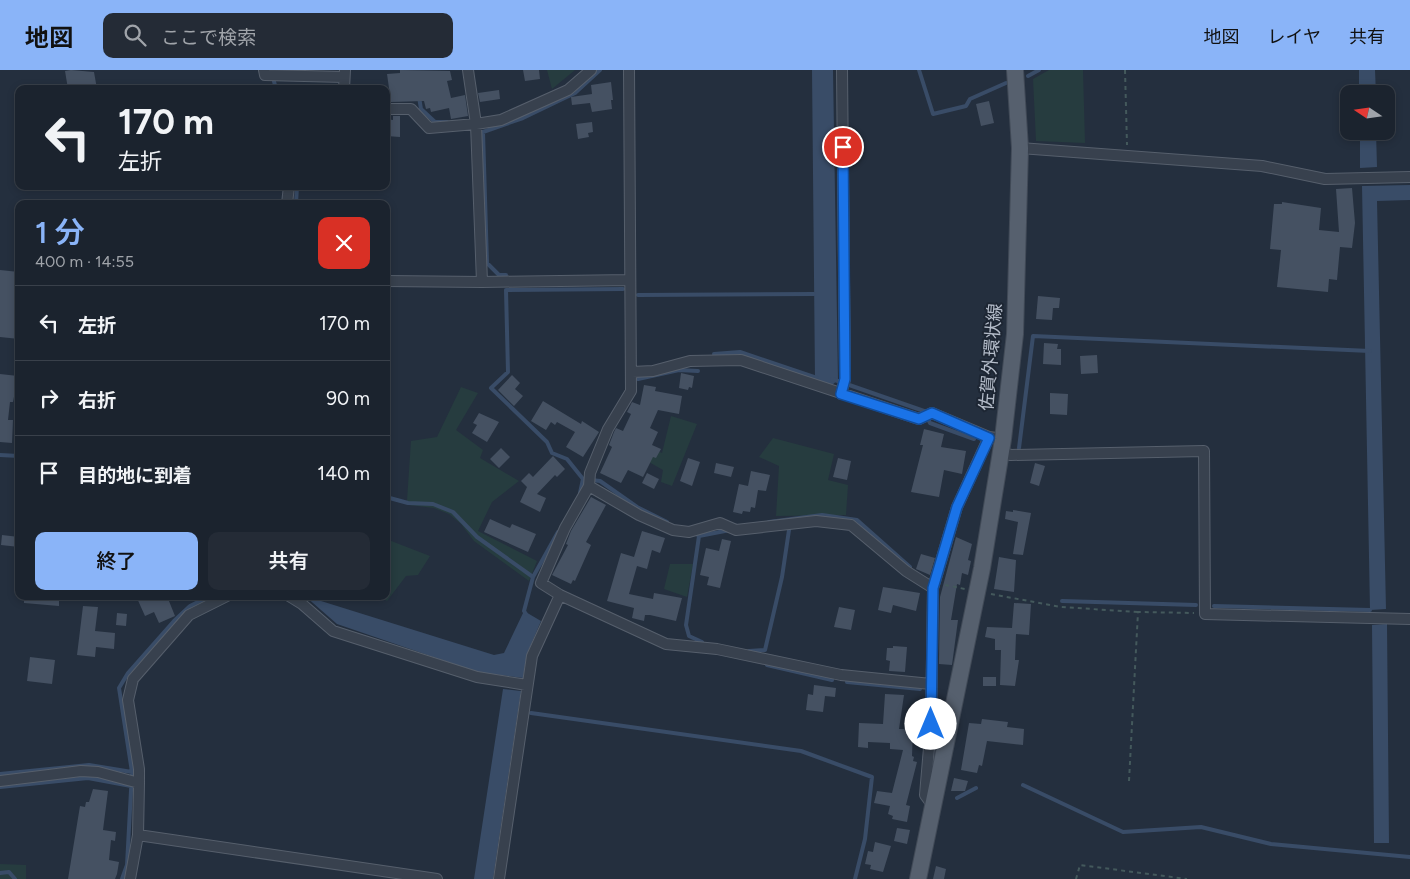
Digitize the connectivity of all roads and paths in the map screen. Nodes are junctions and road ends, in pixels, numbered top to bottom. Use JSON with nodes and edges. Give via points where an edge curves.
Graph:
{"nodes":[{"id":1,"x":468,"y":70,"type":"edge"},
{"id":2,"x":591,"y":70,"type":"edge"},
{"id":3,"x":629,"y":70,"type":"edge"},
{"id":4,"x":842,"y":70,"type":"edge"},
{"id":5,"x":1015,"y":70,"type":"edge"},
{"id":6,"x":1125,"y":70,"type":"edge"},
{"id":7,"x":265,"y":72,"type":"edge"},
{"id":8,"x":344,"y":74,"type":"edge"},
{"id":9,"x":390,"y":109,"type":"edge"},
{"id":10,"x":476,"y":124,"type":"junction"},
{"id":11,"x":1020,"y":148,"type":"junction"},
{"id":12,"x":1128,"y":155,"type":"junction"},
{"id":13,"x":1410,"y":177,"type":"edge"},
{"id":14,"x":630,"y":280,"type":"junction"},
{"id":15,"x":390,"y":281,"type":"edge"},
{"id":16,"x":482,"y":282,"type":"junction"},
{"id":17,"x":632,"y":372,"type":"junction"},
{"id":18,"x":841,"y":394,"type":"junction"},
{"id":19,"x":998,"y":443,"type":"junction"},
{"id":20,"x":590,"y":486,"type":"junction"},
{"id":21,"x":934,"y":585,"type":"junction"},
{"id":22,"x":977,"y":592,"type":"junction"},
{"id":23,"x":560,"y":595,"type":"junction"},
{"id":24,"x":219,"y":600,"type":"edge"},
{"id":25,"x":296,"y":600,"type":"edge"},
{"id":26,"x":1138,"y":612,"type":"junction"},
{"id":27,"x":1206,"y":614,"type":"junction"},
{"id":28,"x":1410,"y":619,"type":"edge"},
{"id":29,"x":517,"y":684,"type":"junction"},
{"id":30,"x":931,"y":684,"type":"junction"},
{"id":31,"x":0,"y":781,"type":"edge"},
{"id":32,"x":1129,"y":781,"type":"dead end"},
{"id":33,"x":140,"y":783,"type":"junction"},
{"id":34,"x":933,"y":806,"type":"junction"},
{"id":35,"x":138,"y":835,"type":"junction"},
{"id":36,"x":130,"y":879,"type":"edge"},
{"id":37,"x":437,"y":879,"type":"edge"},
{"id":38,"x":499,"y":879,"type":"edge"},
{"id":39,"x":918,"y":879,"type":"edge"},
{"id":40,"x":1076,"y":879,"type":"edge"},
{"id":41,"x":1187,"y":879,"type":"edge"}],
"edges":[{"from":1,"to":10,"type":"street"},
{"from":2,"to":10,"type":"street","via":[[568,90],[501,120]]},
{"from":3,"to":14,"type":"street"},
{"from":4,"to":18,"type":"street","via":[[845,379]]},
{"from":5,"to":11,"type":"main road","name":"佐賀外環状線"},
{"from":6,"to":12,"type":"path"},
{"from":7,"to":8,"type":"street","via":[[277,75]]},
{"from":9,"to":10,"type":"street","via":[[411,109],[428,128]]},
{"from":10,"to":16,"type":"street"},
{"from":11,"to":12,"type":"street"},
{"from":11,"to":19,"type":"main road","name":"佐賀外環状線","via":[[1015,334]]},
{"from":12,"to":13,"type":"street","via":[[1262,166],[1325,178]]},
{"from":14,"to":16,"type":"street"},
{"from":14,"to":17,"type":"street"},
{"from":15,"to":16,"type":"street"},
{"from":17,"to":18,"type":"street","via":[[653,371],[690,361],[741,360]]},
{"from":17,"to":20,"type":"street","via":[[631,391],[608,429],[590,473]]},
{"from":18,"to":19,"type":"street","via":[[919,419],[932,413]]},
{"from":19,"to":21,"type":"street","via":[[957,507]]},
{"from":19,"to":22,"type":"main road","name":"佐賀外環状線"},
{"from":19,"to":27,"type":"street","via":[[1011,455],[1204,452]]},
{"from":20,"to":21,"type":"street","via":[[638,515],[673,530],[693,531],[720,523],[733,528],[816,521],[851,526],[906,571]]},
{"from":20,"to":23,"type":"street","via":[[565,528],[541,583]]},
{"from":21,"to":22,"type":"path"},
{"from":21,"to":30,"type":"street"},
{"from":22,"to":26,"type":"path","via":[[1061,607]]},
{"from":22,"to":34,"type":"main road","name":"佐賀外環状線"},
{"from":23,"to":29,"type":"street"},
{"from":23,"to":30,"type":"street","via":[[666,644],[717,649],[841,675]]},
{"from":24,"to":33,"type":"street","via":[[189,615],[133,679],[128,700]]},
{"from":25,"to":29,"type":"street","via":[[333,631],[477,677]]},
{"from":26,"to":27,"type":"path"},
{"from":26,"to":32,"type":"path"},
{"from":27,"to":28,"type":"street"},
{"from":29,"to":38,"type":"street"},
{"from":30,"to":34,"type":"street","via":[[925,794]]},
{"from":31,"to":33,"type":"street","via":[[81,771]]},
{"from":33,"to":35,"type":"street"},
{"from":34,"to":39,"type":"main road","name":"佐賀外環状線"},
{"from":35,"to":36,"type":"street"},
{"from":35,"to":37,"type":"street"},
{"from":40,"to":41,"type":"path","via":[[1080,865]]}]}
